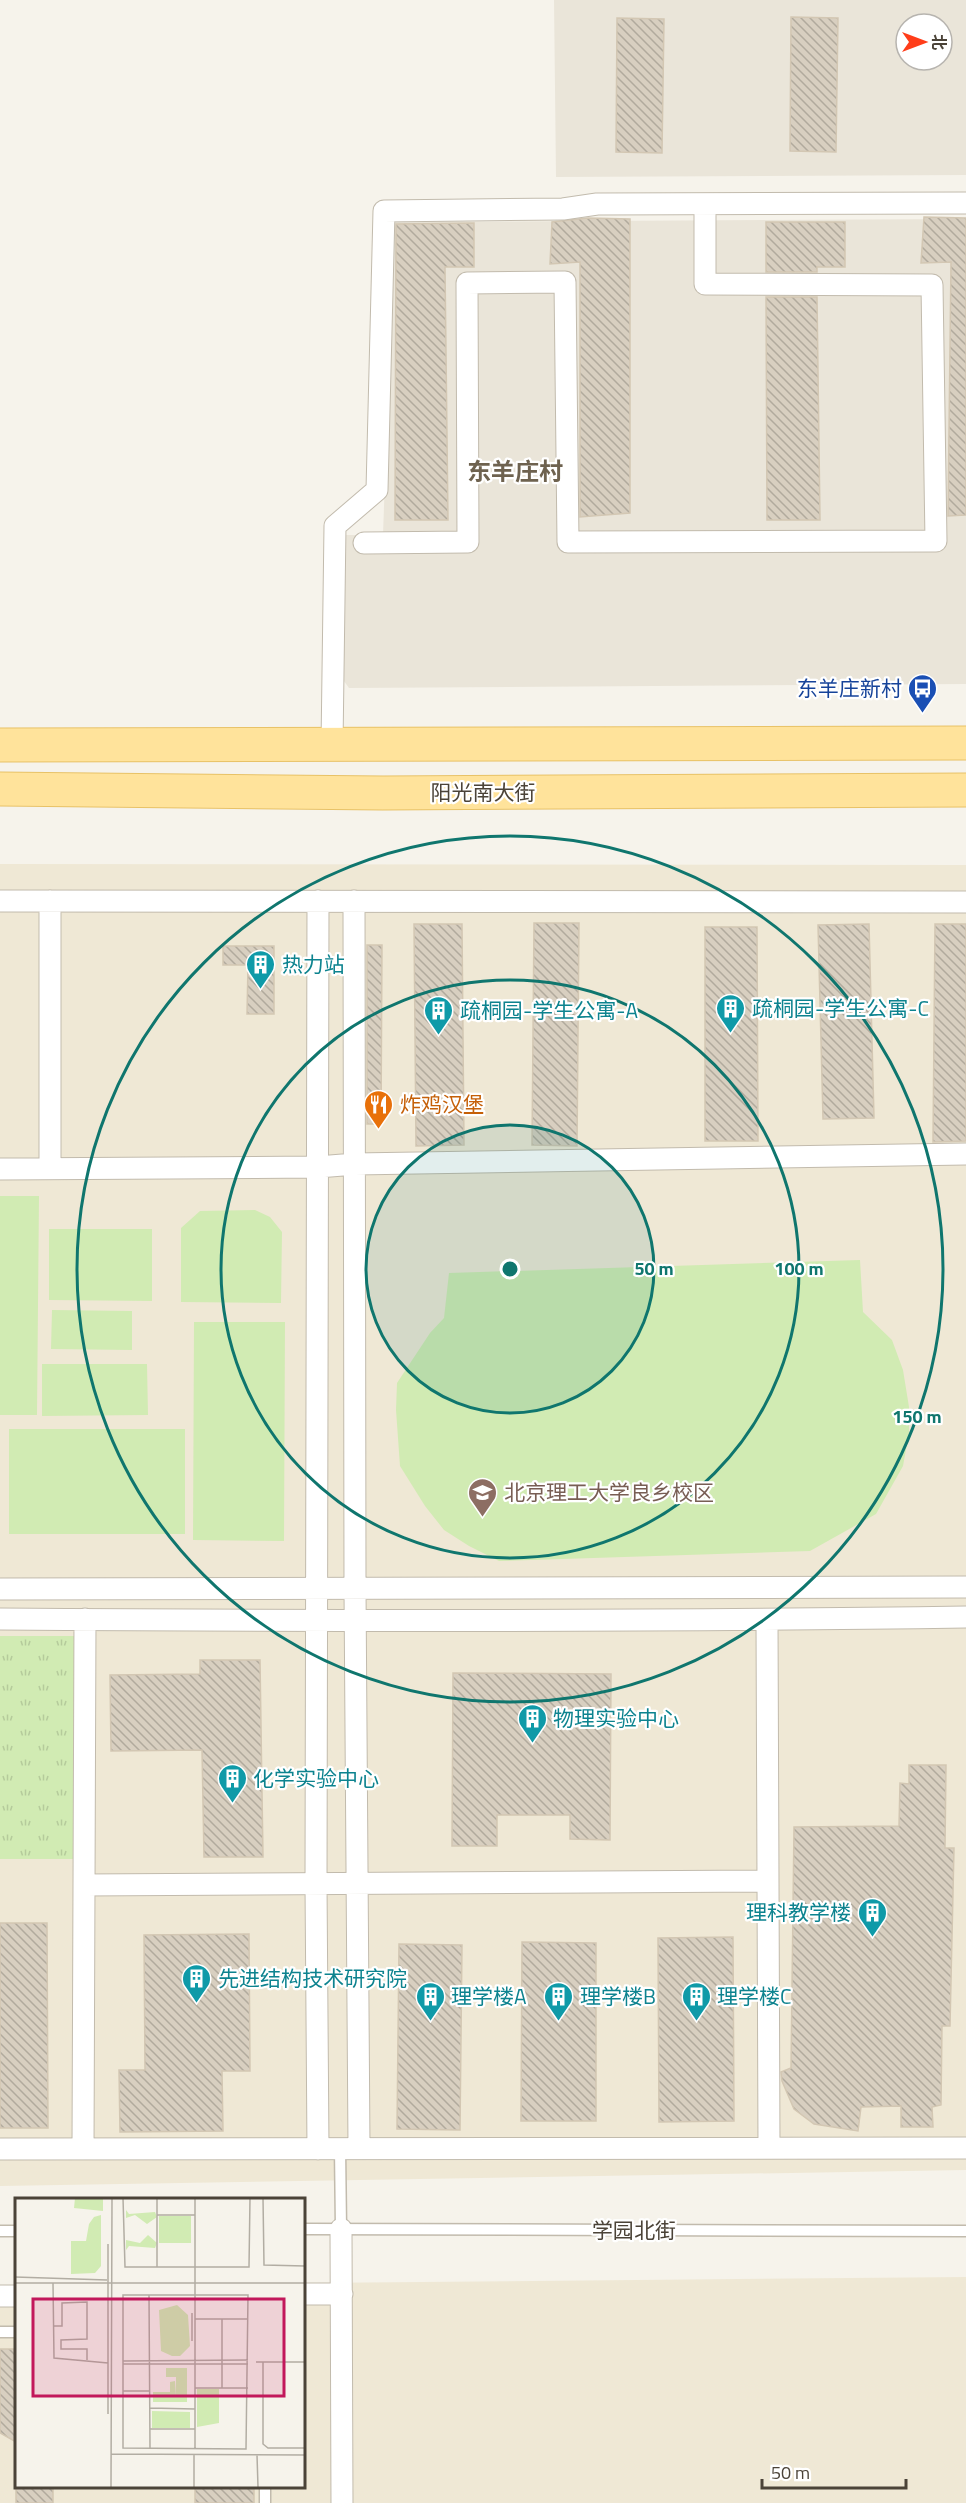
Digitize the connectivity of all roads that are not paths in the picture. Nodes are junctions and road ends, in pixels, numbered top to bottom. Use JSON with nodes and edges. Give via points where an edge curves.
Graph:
{"nodes":[{"id":1,"x":966,"y":203,"type":"edge"},
{"id":2,"x":705,"y":204,"type":"junction"},
{"id":3,"x":364,"y":543,"type":"dead end"},
{"id":4,"x":966,"y":743,"type":"edge"},
{"id":5,"x":0,"y":745,"type":"edge"},
{"id":6,"x":333,"y":745,"type":"junction"},
{"id":7,"x":0,"y":789,"type":"edge"},
{"id":8,"x":966,"y":790,"type":"edge"},
{"id":9,"x":0,"y":901,"type":"edge"},
{"id":10,"x":50,"y":901,"type":"junction"},
{"id":11,"x":318,"y":901,"type":"junction"},
{"id":12,"x":354,"y":901,"type":"junction"},
{"id":13,"x":966,"y":902,"type":"edge"},
{"id":14,"x":966,"y":1155,"type":"edge"},
{"id":15,"x":355,"y":1164,"type":"junction"},
{"id":16,"x":318,"y":1167,"type":"junction"},
{"id":17,"x":50,"y":1168,"type":"junction"},
{"id":18,"x":0,"y":1169,"type":"edge"},
{"id":19,"x":966,"y":1587,"type":"edge"},
{"id":20,"x":0,"y":1589,"type":"edge"},
{"id":21,"x":318,"y":1590,"type":"junction"},
{"id":22,"x":355,"y":1590,"type":"junction"},
{"id":23,"x":966,"y":1617,"type":"edge"},
{"id":24,"x":0,"y":1619,"type":"edge"},
{"id":25,"x":85,"y":1619,"type":"junction"},
{"id":26,"x":766,"y":1620,"type":"junction"},
{"id":27,"x":318,"y":1621,"type":"junction"},
{"id":28,"x":355,"y":1621,"type":"junction"},
{"id":29,"x":768,"y":1881,"type":"junction"},
{"id":30,"x":316,"y":1884,"type":"junction"},
{"id":31,"x":357,"y":1884,"type":"junction"},
{"id":32,"x":84,"y":1885,"type":"junction"},
{"id":33,"x":349,"y":2148,"type":"junction"},
{"id":34,"x":769,"y":2148,"type":"junction"},
{"id":35,"x":966,"y":2148,"type":"edge"},
{"id":36,"x":0,"y":2149,"type":"edge"},
{"id":37,"x":83,"y":2149,"type":"junction"},
{"id":38,"x":318,"y":2149,"type":"junction"},
{"id":39,"x":304,"y":2229,"type":"edge"},
{"id":40,"x":341,"y":2229,"type":"junction"},
{"id":41,"x":966,"y":2231,"type":"edge"},
{"id":42,"x":304,"y":2294,"type":"edge"},
{"id":43,"x":342,"y":2294,"type":"junction"},
{"id":44,"x":342,"y":2503,"type":"edge"}],
"edges":[{"from":1,"to":2,"type":"street"},
{"from":2,"to":3,"type":"street","via":[[705,284],[932,285],[936,541],[568,542],[565,282],[467,283],[468,542]]},
{"from":2,"to":6,"type":"street","via":[[384,211],[377,490],[335,526]]},
{"from":4,"to":6,"type":"main road"},
{"from":5,"to":6,"type":"main road"},
{"from":7,"to":8,"type":"main road","name":"阳光南大街","via":[[383,793]]},
{"from":9,"to":10,"type":"street"},
{"from":10,"to":11,"type":"street"},
{"from":10,"to":17,"type":"street"},
{"from":11,"to":12,"type":"street"},
{"from":11,"to":16,"type":"street"},
{"from":12,"to":13,"type":"street"},
{"from":12,"to":15,"type":"street"},
{"from":14,"to":15,"type":"street"},
{"from":15,"to":16,"type":"street"},
{"from":15,"to":22,"type":"street"},
{"from":16,"to":17,"type":"street"},
{"from":16,"to":21,"type":"street"},
{"from":17,"to":18,"type":"street"},
{"from":19,"to":22,"type":"street"},
{"from":20,"to":21,"type":"street"},
{"from":21,"to":22,"type":"street"},
{"from":21,"to":27,"type":"street"},
{"from":22,"to":28,"type":"street"},
{"from":23,"to":26,"type":"street"},
{"from":24,"to":25,"type":"street"},
{"from":25,"to":27,"type":"street"},
{"from":25,"to":32,"type":"street"},
{"from":26,"to":28,"type":"street"},
{"from":26,"to":29,"type":"street"},
{"from":27,"to":28,"type":"street"},
{"from":27,"to":30,"type":"street"},
{"from":28,"to":31,"type":"street"},
{"from":29,"to":31,"type":"street"},
{"from":29,"to":34,"type":"street"},
{"from":30,"to":31,"type":"street"},
{"from":30,"to":32,"type":"street"},
{"from":30,"to":38,"type":"street"},
{"from":31,"to":33,"type":"street"},
{"from":32,"to":37,"type":"street"},
{"from":33,"to":34,"type":"street"},
{"from":33,"to":38,"type":"street"},
{"from":33,"to":40,"type":"lane"},
{"from":34,"to":35,"type":"street"},
{"from":36,"to":37,"type":"street"},
{"from":37,"to":38,"type":"street"},
{"from":39,"to":40,"type":"lane","name":"学园北街"},
{"from":40,"to":41,"type":"lane","name":"学园北街"},
{"from":40,"to":43,"type":"street"},
{"from":42,"to":43,"type":"street"},
{"from":43,"to":44,"type":"street"}]}
